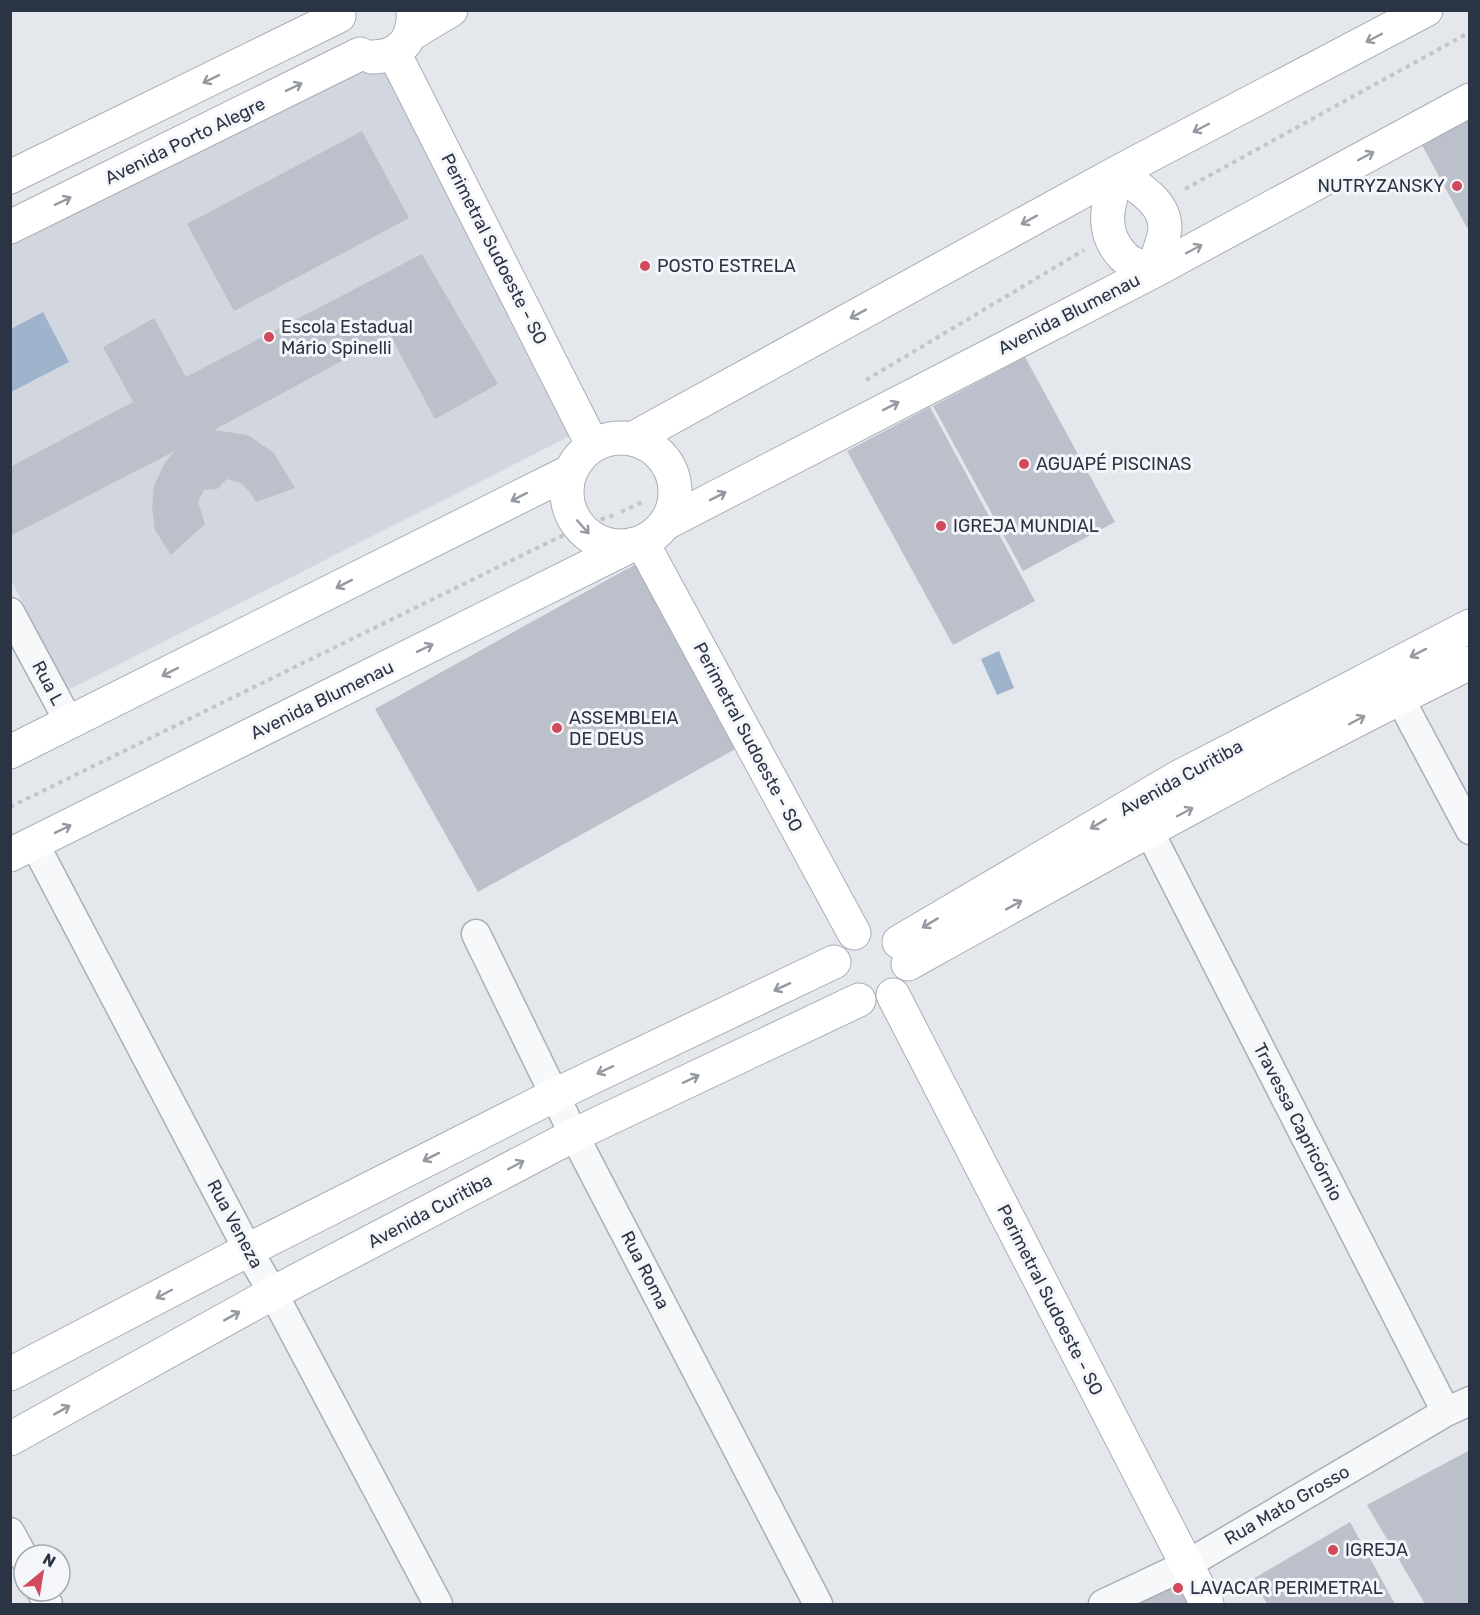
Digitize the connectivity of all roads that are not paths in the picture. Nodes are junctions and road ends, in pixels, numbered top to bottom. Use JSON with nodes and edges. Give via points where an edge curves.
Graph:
{"nodes":[{"id":1,"x":451,"y":10,"type":"edge"},
{"id":2,"x":1426,"y":10,"type":"edge"},
{"id":3,"x":340,"y":13,"type":"edge"},
{"id":4,"x":406,"y":32,"type":"edge"},
{"id":5,"x":360,"y":54,"type":"junction"},
{"id":6,"x":1470,"y":100,"type":"edge"},
{"id":7,"x":1118,"y":172,"type":"junction"},
{"id":8,"x":10,"y":177,"type":"edge"},
{"id":9,"x":10,"y":227,"type":"edge"},
{"id":10,"x":1152,"y":272,"type":"junction"},
{"id":11,"x":632,"y":439,"type":"junction"},
{"id":12,"x":593,"y":446,"type":"junction"},
{"id":13,"x":571,"y":471,"type":"junction"},
{"id":14,"x":647,"y":536,"type":"junction"},
{"id":15,"x":10,"y":612,"type":"edge"},
{"id":16,"x":1470,"y":626,"type":"edge"},
{"id":17,"x":1470,"y":663,"type":"edge"},
{"id":18,"x":1392,"y":684,"type":"junction"},
{"id":19,"x":69,"y":722,"type":"junction"},
{"id":20,"x":10,"y":752,"type":"edge"},
{"id":21,"x":1470,"y":830,"type":"edge"},
{"id":22,"x":1149,"y":831,"type":"junction"},
{"id":23,"x":22,"y":849,"type":"edge"},
{"id":24,"x":854,"y":933,"type":"junction"},
{"id":25,"x":476,"y":934,"type":"dead end"},
{"id":26,"x":903,"y":953,"type":"junction"},
{"id":27,"x":834,"y":962,"type":"junction"},
{"id":28,"x":893,"y":995,"type":"junction"},
{"id":29,"x":859,"y":1000,"type":"junction"},
{"id":30,"x":555,"y":1095,"type":"junction"},
{"id":31,"x":574,"y":1135,"type":"junction"},
{"id":32,"x":248,"y":1250,"type":"junction"},
{"id":33,"x":273,"y":1293,"type":"junction"},
{"id":34,"x":10,"y":1374,"type":"edge"},
{"id":35,"x":1458,"y":1406,"type":"edge"},
{"id":36,"x":10,"y":1439,"type":"edge"},
{"id":37,"x":1186,"y":1565,"type":"junction"},
{"id":38,"x":438,"y":1605,"type":"edge"},
{"id":39,"x":818,"y":1605,"type":"edge"},
{"id":40,"x":1103,"y":1605,"type":"edge"},
{"id":41,"x":1207,"y":1605,"type":"edge"}],
"edges":[{"from":1,"to":4,"type":"street"},
{"from":2,"to":7,"type":"street","one_way":true},
{"from":3,"to":5,"type":"street","via":[[341,34]]},
{"from":3,"to":8,"type":"street","one_way":true},
{"from":4,"to":5,"type":"street","via":[[384,57]]},
{"from":4,"to":12,"type":"street","name":"Perimetral Sudoeste - SO"},
{"from":9,"to":5,"type":"street","name":"Avenida Porto Alegre","one_way":true},
{"from":10,"to":6,"type":"street","name":"Avenida Blumenau","one_way":true},
{"from":7,"to":10,"type":"street","via":[[1158,204],[1165,228]]},
{"from":7,"to":10,"type":"street","via":[[1106,212],[1109,235],[1123,257]]},
{"from":7,"to":11,"type":"street","one_way":true},
{"from":14,"to":10,"type":"street","name":"Avenida Blumenau","one_way":true},
{"from":11,"to":12,"type":"street","via":[[605,440]]},
{"from":11,"to":14,"type":"street","via":[[656,450],[674,484],[675,498]]},
{"from":12,"to":13,"type":"street","via":[[580,456]]},
{"from":13,"to":14,"type":"street","via":[[568,500],[580,527],[605,543],[619,545]]},
{"from":13,"to":19,"type":"street","one_way":true},
{"from":23,"to":14,"type":"street","name":"Avenida Blumenau","one_way":true},
{"from":14,"to":24,"type":"street","name":"Perimetral Sudoeste - SO"},
{"from":15,"to":19,"type":"street","name":"Rua L"},
{"from":16,"to":18,"type":"street","name":"Avenida Curitiba","one_way":true},
{"from":17,"to":18,"type":"street","name":"Avenida Curitiba"},
{"from":18,"to":21,"type":"street"},
{"from":22,"to":18,"type":"street","name":"Avenida Curitiba","one_way":true},
{"from":18,"to":26,"type":"street","name":"Avenida Curitiba","one_way":true,"via":[[1177,778]]},
{"from":19,"to":20,"type":"street"},
{"from":26,"to":22,"type":"street","name":"Avenida Curitiba","one_way":true},
{"from":22,"to":35,"type":"street","name":"Travessa Capricórnio"},
{"from":23,"to":32,"type":"street","name":"Rua Veneza"},
{"from":24,"to":26,"type":"street","via":[[878,930],[889,934]]},
{"from":24,"to":27,"type":"street","via":[[837,950]]},
{"from":25,"to":30,"type":"street","name":"Rua Roma"},
{"from":26,"to":28,"type":"street","via":[[906,976]]},
{"from":27,"to":29,"type":"street","via":[[840,985]]},
{"from":27,"to":30,"type":"street","one_way":true},
{"from":28,"to":29,"type":"street","via":[[882,1001]]},
{"from":28,"to":37,"type":"street","name":"Perimetral Sudoeste - SO"},
{"from":31,"to":29,"type":"street","name":"Avenida Curitiba","one_way":true},
{"from":30,"to":31,"type":"street","name":"Rua Roma"},
{"from":30,"to":32,"type":"street","one_way":true},
{"from":33,"to":31,"type":"street","name":"Avenida Curitiba","one_way":true},
{"from":31,"to":39,"type":"street","name":"Rua Roma"},
{"from":32,"to":33,"type":"street","name":"Rua Veneza"},
{"from":32,"to":34,"type":"street","one_way":true},
{"from":36,"to":33,"type":"street","name":"Avenida Curitiba","one_way":true},
{"from":33,"to":38,"type":"street","name":"Rua Veneza"},
{"from":35,"to":37,"type":"street","name":"Rua Mato Grosso"},
{"from":37,"to":40,"type":"street","name":"Rua Mato Grosso"},
{"from":37,"to":41,"type":"street","name":"Perimetral Sudoeste - SO"}]}
